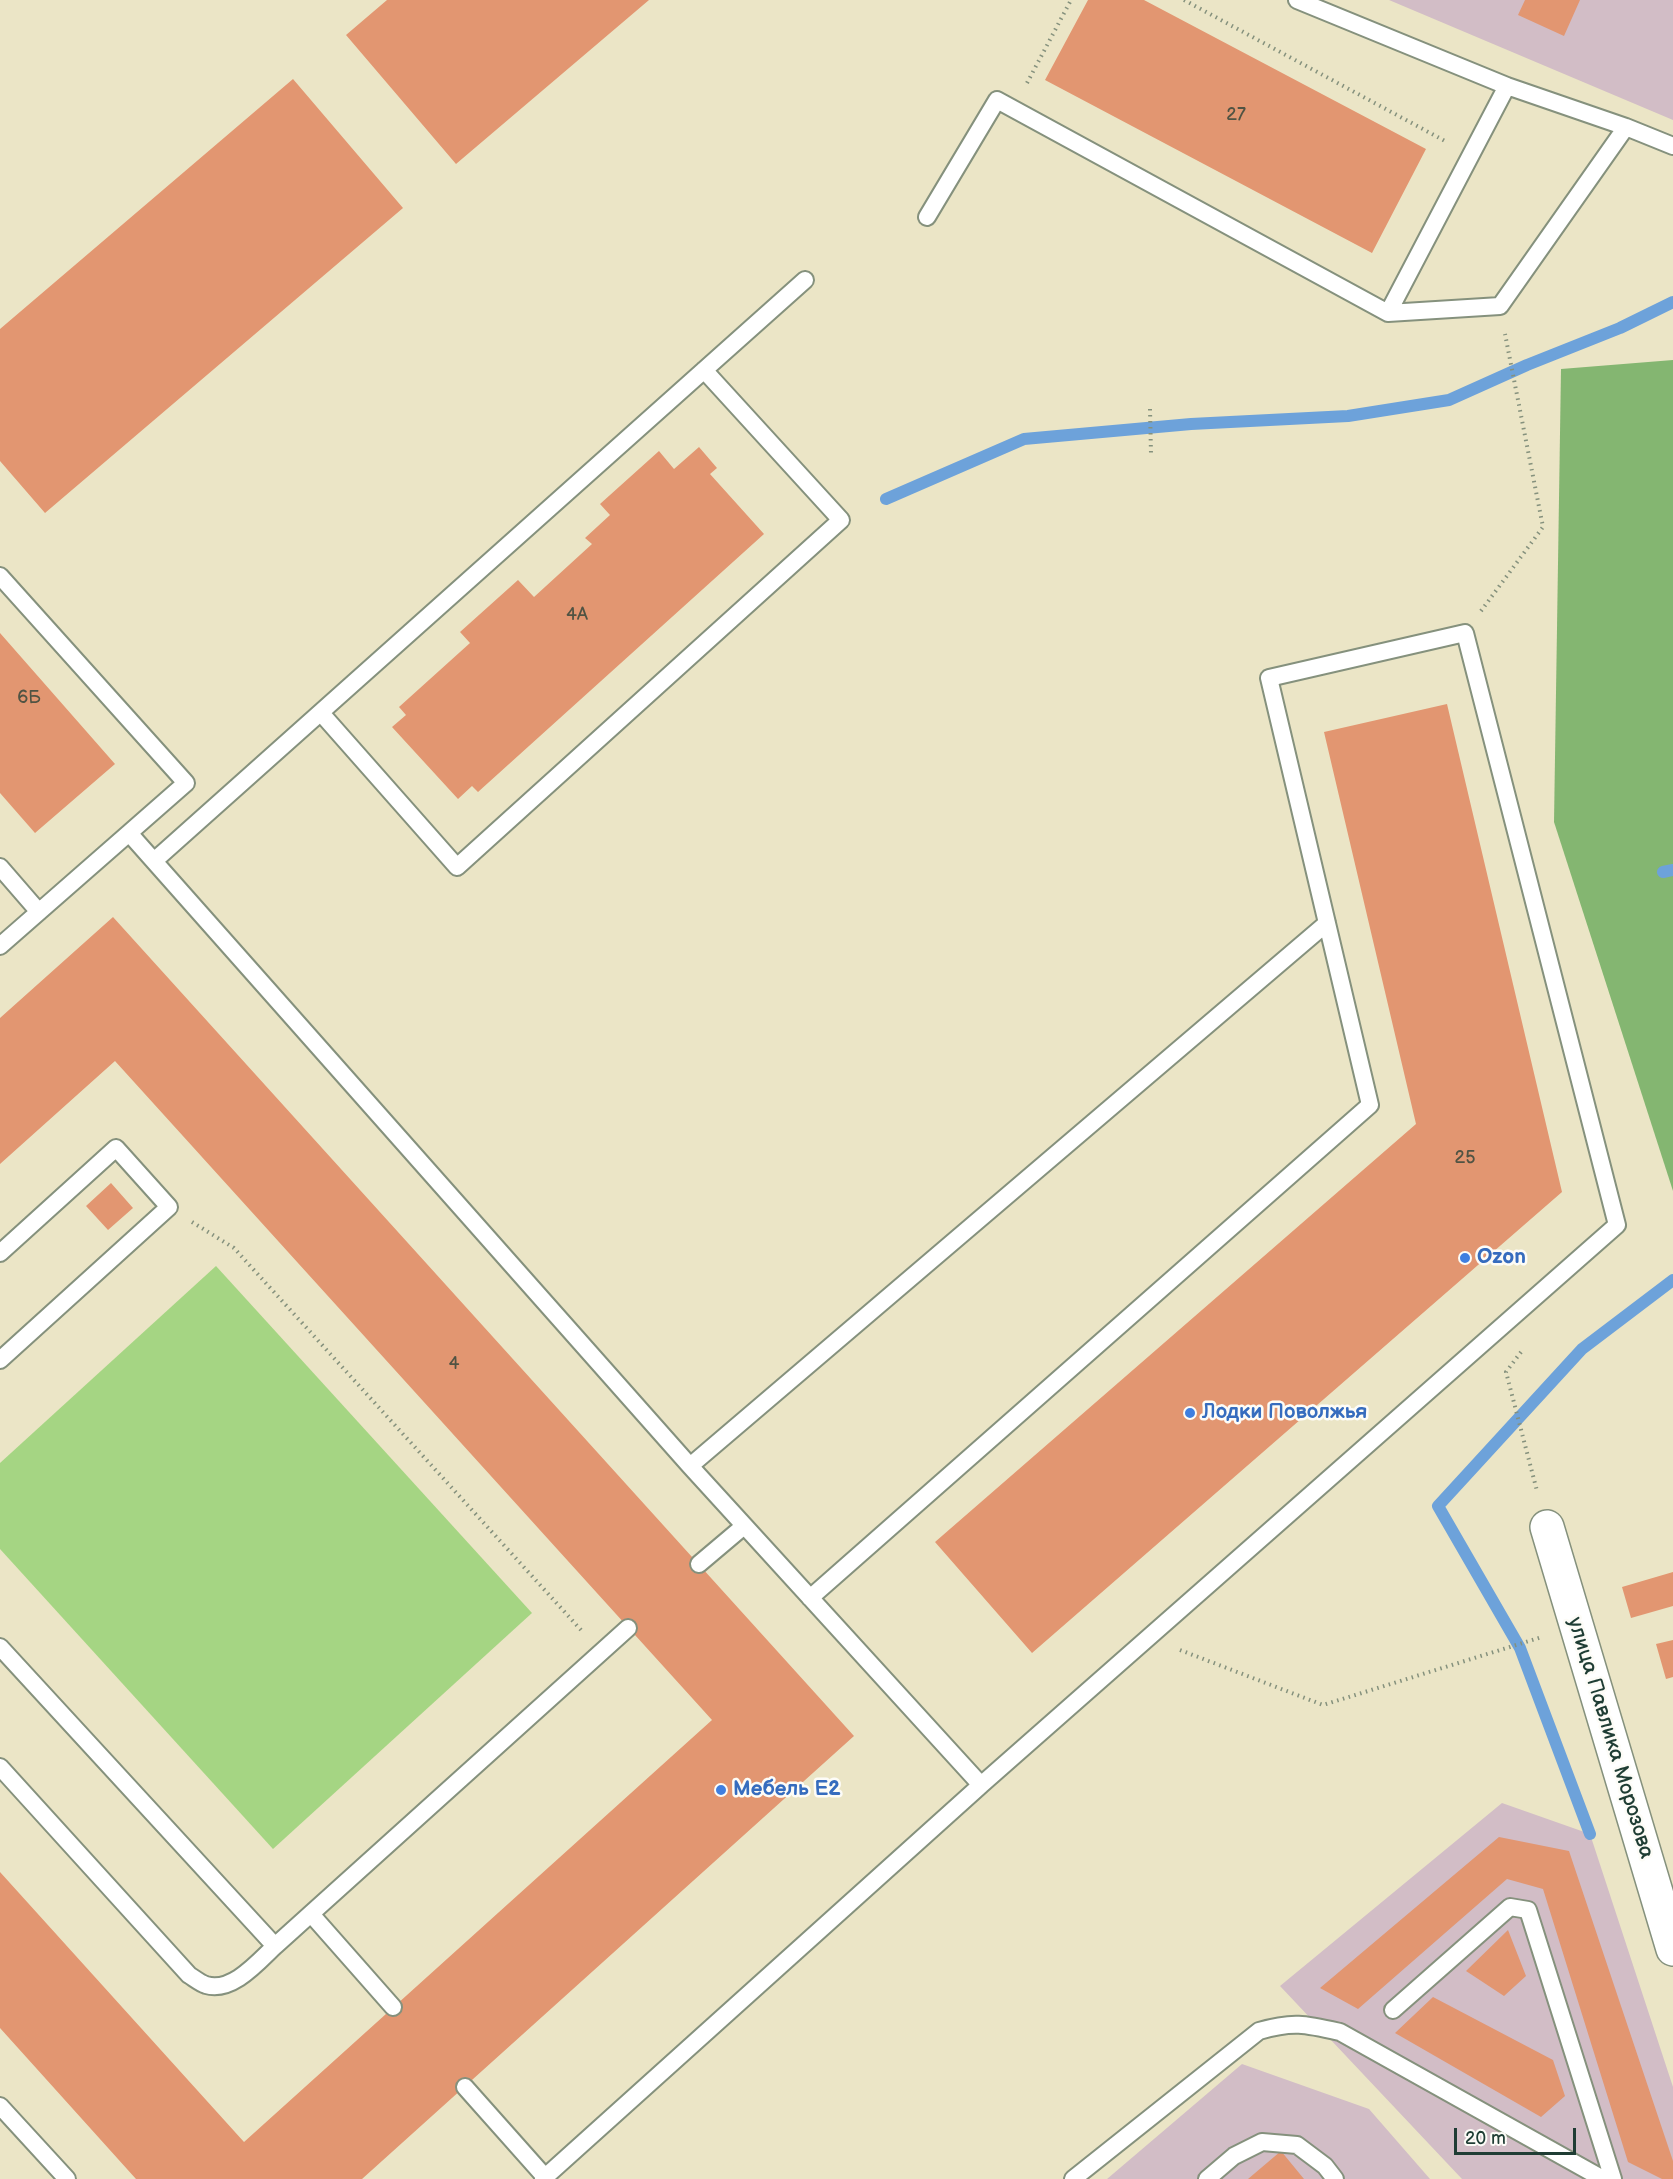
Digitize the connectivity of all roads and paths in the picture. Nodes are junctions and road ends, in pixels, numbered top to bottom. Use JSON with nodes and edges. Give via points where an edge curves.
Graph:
{"nodes":[{"id":1,"x":1071,"y":0,"type":"edge"},
{"id":2,"x":1184,"y":0,"type":"edge"},
{"id":3,"x":1297,"y":0,"type":"edge"},
{"id":4,"x":1507,"y":87,"type":"junction"},
{"id":5,"x":1036,"y":90,"type":"dead end"},
{"id":6,"x":1626,"y":127,"type":"junction"},
{"id":7,"x":1448,"y":143,"type":"dead end"},
{"id":8,"x":1673,"y":146,"type":"edge"},
{"id":9,"x":927,"y":217,"type":"dead end"},
{"id":10,"x":805,"y":280,"type":"dead end"},
{"id":11,"x":1500,"y":306,"type":"junction"},
{"id":12,"x":1389,"y":313,"type":"junction"},
{"id":13,"x":704,"y":370,"type":"junction"},
{"id":14,"x":1150,"y":409,"type":"dead end"},
{"id":15,"x":1151,"y":454,"type":"dead end"},
{"id":16,"x":0,"y":576,"type":"edge"},
{"id":17,"x":1464,"y":633,"type":"junction"},
{"id":18,"x":321,"y":712,"type":"junction"},
{"id":19,"x":129,"y":833,"type":"junction"},
{"id":20,"x":154,"y":861,"type":"junction"},
{"id":21,"x":0,"y":867,"type":"edge"},
{"id":22,"x":39,"y":912,"type":"junction"},
{"id":23,"x":1327,"y":923,"type":"junction"},
{"id":24,"x":0,"y":946,"type":"edge"},
{"id":25,"x":169,"y":1207,"type":"junction"},
{"id":26,"x":0,"y":1253,"type":"edge"},
{"id":27,"x":1527,"y":1344,"type":"dead end"},
{"id":28,"x":0,"y":1360,"type":"edge"},
{"id":29,"x":690,"y":1466,"type":"junction"},
{"id":30,"x":744,"y":1526,"type":"junction"},
{"id":31,"x":1546,"y":1527,"type":"joint"},
{"id":32,"x":699,"y":1564,"type":"dead end"},
{"id":33,"x":810,"y":1598,"type":"junction"},
{"id":34,"x":1576,"y":1626,"type":"junction"},
{"id":35,"x":628,"y":1628,"type":"dead end"},
{"id":36,"x":1149,"y":1638,"type":"junction"},
{"id":37,"x":0,"y":1647,"type":"edge"},
{"id":38,"x":601,"y":1653,"type":"junction"},
{"id":39,"x":0,"y":1767,"type":"edge"},
{"id":40,"x":981,"y":1785,"type":"junction"},
{"id":41,"x":311,"y":1914,"type":"junction"},
{"id":42,"x":275,"y":1946,"type":"junction"},
{"id":43,"x":1673,"y":1949,"type":"edge"},
{"id":44,"x":393,"y":2007,"type":"dead end"},
{"id":45,"x":1393,"y":2010,"type":"dead end"},
{"id":46,"x":465,"y":2087,"type":"dead end"},
{"id":47,"x":0,"y":2106,"type":"edge"},
{"id":48,"x":544,"y":2178,"type":"edge"},
{"id":49,"x":67,"y":2179,"type":"edge"},
{"id":50,"x":1073,"y":2179,"type":"edge"},
{"id":51,"x":1207,"y":2179,"type":"edge"},
{"id":52,"x":1335,"y":2179,"type":"edge"},
{"id":53,"x":1603,"y":2179,"type":"edge"},
{"id":54,"x":1613,"y":2179,"type":"edge"}],
"edges":[{"from":1,"to":5,"type":"path","via":[[1026,84]]},
{"from":2,"to":7,"type":"path"},
{"from":3,"to":4,"type":"lane"},
{"from":4,"to":6,"type":"lane"},
{"from":4,"to":12,"type":"lane"},
{"from":6,"to":8,"type":"lane"},
{"from":6,"to":11,"type":"lane"},
{"from":9,"to":12,"type":"lane","via":[[997,100]]},
{"from":10,"to":13,"type":"lane"},
{"from":11,"to":12,"type":"lane"},
{"from":11,"to":17,"type":"path","via":[[1543,527]]},
{"from":13,"to":18,"type":"lane"},
{"from":13,"to":18,"type":"lane","via":[[841,520],[457,867]]},
{"from":14,"to":15,"type":"path"},
{"from":16,"to":19,"type":"lane","via":[[186,783]]},
{"from":17,"to":23,"type":"lane","via":[[1269,678]]},
{"from":17,"to":36,"type":"lane","via":[[1617,1225]]},
{"from":18,"to":20,"type":"lane"},
{"from":19,"to":20,"type":"lane"},
{"from":19,"to":22,"type":"lane"},
{"from":20,"to":29,"type":"lane"},
{"from":21,"to":22,"type":"lane"},
{"from":22,"to":24,"type":"lane"},
{"from":23,"to":29,"type":"lane"},
{"from":23,"to":33,"type":"lane","via":[[1370,1105]]},
{"from":25,"to":26,"type":"lane","via":[[116,1148]]},
{"from":25,"to":28,"type":"lane"},
{"from":25,"to":38,"type":"path","via":[[234,1248]]},
{"from":27,"to":31,"type":"path","via":[[1506,1372]]},
{"from":29,"to":30,"type":"lane"},
{"from":30,"to":32,"type":"lane"},
{"from":30,"to":33,"type":"lane"},
{"from":31,"to":34,"type":"street","name":"улица Павлика Морозова"},
{"from":33,"to":40,"type":"lane"},
{"from":34,"to":36,"type":"path","via":[[1323,1705]]},
{"from":34,"to":43,"type":"street","name":"улица Павлика Морозова"},
{"from":35,"to":38,"type":"lane"},
{"from":36,"to":40,"type":"lane"},
{"from":37,"to":42,"type":"lane"},
{"from":38,"to":41,"type":"lane"},
{"from":39,"to":42,"type":"lane","via":[[189,1976],[207,1986],[224,1985],[241,1977]]},
{"from":40,"to":48,"type":"lane"},
{"from":41,"to":42,"type":"lane"},
{"from":41,"to":44,"type":"lane"},
{"from":45,"to":54,"type":"lane","via":[[1510,1907],[1528,1910]]},
{"from":46,"to":48,"type":"lane"},
{"from":47,"to":49,"type":"lane"},
{"from":50,"to":53,"type":"lane","via":[[1259,2031],[1284,2024],[1340,2032]]},
{"from":51,"to":52,"type":"lane","via":[[1234,2156],[1262,2142],[1297,2145],[1325,2166]]}]}
